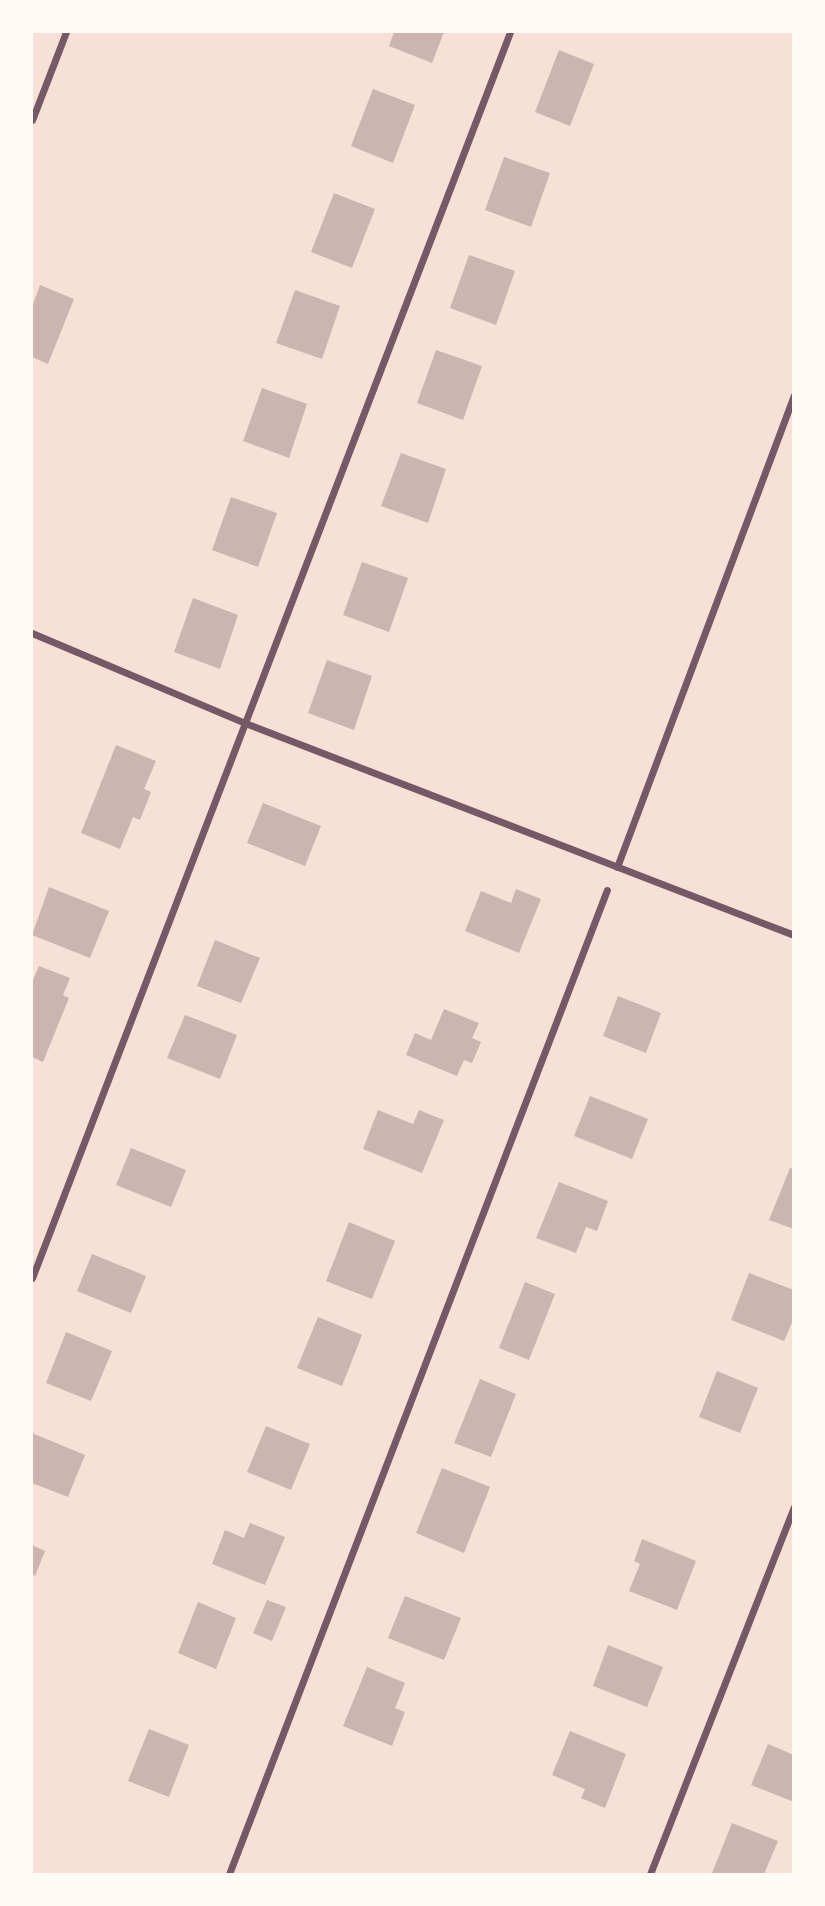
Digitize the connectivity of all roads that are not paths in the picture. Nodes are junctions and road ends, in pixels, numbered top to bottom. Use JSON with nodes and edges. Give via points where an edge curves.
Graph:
{"nodes":[{"id":1,"x":66,"y":32,"type":"edge"},
{"id":2,"x":510,"y":32,"type":"edge"},
{"id":3,"x":32,"y":120,"type":"edge"},
{"id":4,"x":793,"y":394,"type":"edge"},
{"id":5,"x":32,"y":633,"type":"edge"},
{"id":6,"x":245,"y":723,"type":"junction"},
{"id":7,"x":617,"y":867,"type":"junction"},
{"id":8,"x":607,"y":890,"type":"dead end"},
{"id":9,"x":793,"y":935,"type":"edge"},
{"id":10,"x":32,"y":1278,"type":"edge"},
{"id":11,"x":793,"y":1507,"type":"edge"},
{"id":12,"x":229,"y":1874,"type":"edge"},
{"id":13,"x":650,"y":1874,"type":"edge"}],
"edges":[{"from":1,"to":3,"type":"street"},
{"from":2,"to":6,"type":"street"},
{"from":4,"to":7,"type":"street"},
{"from":5,"to":6,"type":"street"},
{"from":6,"to":7,"type":"street"},
{"from":6,"to":10,"type":"street"},
{"from":7,"to":9,"type":"street"},
{"from":8,"to":12,"type":"street"},
{"from":11,"to":13,"type":"street"}]}
